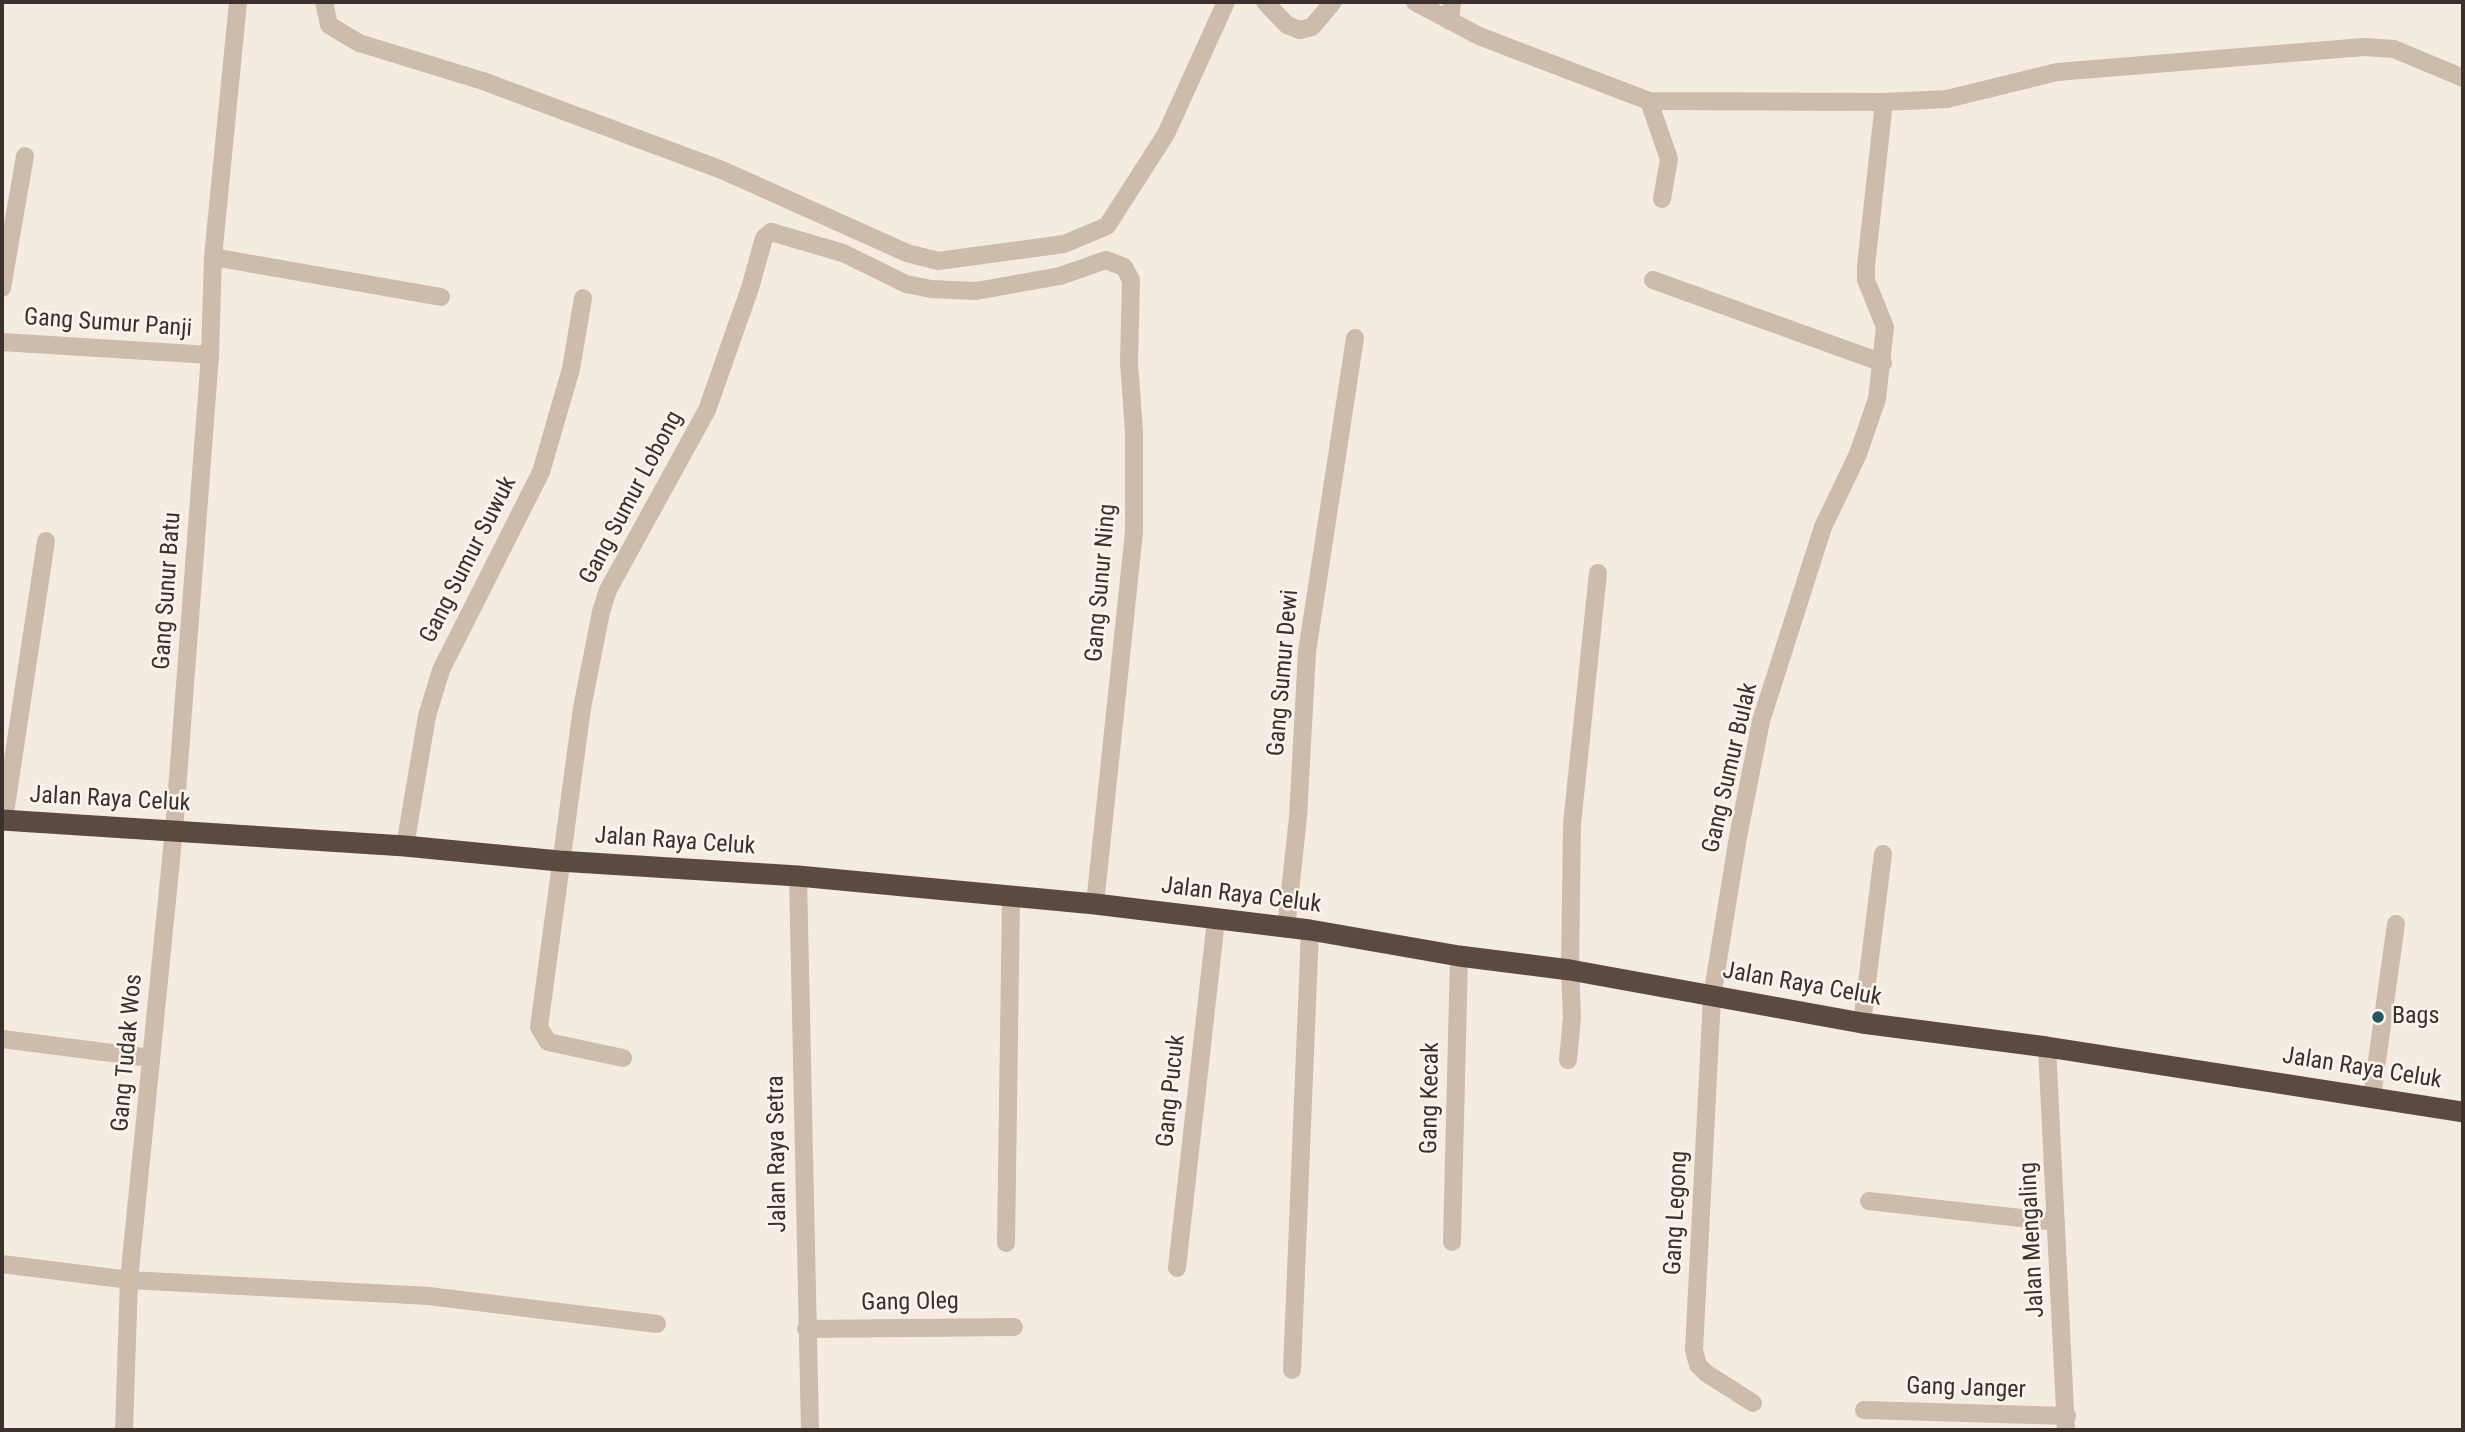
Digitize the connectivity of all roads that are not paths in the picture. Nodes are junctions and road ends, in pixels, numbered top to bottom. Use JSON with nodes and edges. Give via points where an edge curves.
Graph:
{"nodes":[{"id":1,"x":237,"y":2,"type":"edge"},
{"id":2,"x":324,"y":2,"type":"edge"},
{"id":3,"x":1226,"y":2,"type":"edge"},
{"id":4,"x":1265,"y":2,"type":"edge"},
{"id":5,"x":1333,"y":2,"type":"edge"},
{"id":6,"x":1415,"y":2,"type":"edge"},
{"id":7,"x":1452,"y":2,"type":"edge"},
{"id":8,"x":1450,"y":21,"type":"junction"},
{"id":9,"x":2463,"y":78,"type":"edge"},
{"id":10,"x":1649,"y":101,"type":"junction"},
{"id":11,"x":1884,"y":102,"type":"junction"},
{"id":12,"x":25,"y":156,"type":"dead end"},
{"id":13,"x":1662,"y":199,"type":"dead end"},
{"id":14,"x":760,"y":248,"type":"joint"},
{"id":15,"x":214,"y":257,"type":"junction"},
{"id":16,"x":1653,"y":279,"type":"dead end"},
{"id":17,"x":2,"y":288,"type":"edge"},
{"id":18,"x":441,"y":297,"type":"dead end"},
{"id":19,"x":583,"y":298,"type":"dead end"},
{"id":20,"x":1355,"y":338,"type":"dead end"},
{"id":21,"x":2,"y":342,"type":"edge"},
{"id":22,"x":210,"y":355,"type":"junction"},
{"id":23,"x":1884,"y":356,"type":"junction"},
{"id":24,"x":46,"y":541,"type":"dead end"},
{"id":25,"x":1598,"y":573,"type":"dead end"},
{"id":26,"x":3,"y":820,"type":"edge"},
{"id":27,"x":174,"y":830,"type":"junction"},
{"id":28,"x":405,"y":846,"type":"junction"},
{"id":29,"x":1883,"y":854,"type":"dead end"},
{"id":30,"x":559,"y":861,"type":"junction"},
{"id":31,"x":798,"y":876,"type":"junction"},
{"id":32,"x":1011,"y":897,"type":"junction"},
{"id":33,"x":1096,"y":904,"type":"junction"},
{"id":34,"x":1216,"y":920,"type":"junction"},
{"id":35,"x":2396,"y":924,"type":"dead end"},
{"id":36,"x":1286,"y":929,"type":"junction"},
{"id":37,"x":1310,"y":930,"type":"junction"},
{"id":38,"x":1459,"y":956,"type":"junction"},
{"id":39,"x":1570,"y":970,"type":"junction"},
{"id":40,"x":1712,"y":997,"type":"junction"},
{"id":41,"x":1862,"y":1023,"type":"junction"},
{"id":42,"x":2,"y":1039,"type":"edge"},
{"id":43,"x":2047,"y":1047,"type":"junction"},
{"id":44,"x":151,"y":1058,"type":"junction"},
{"id":45,"x":623,"y":1058,"type":"dead end"},
{"id":46,"x":1567,"y":1060,"type":"dead end"},
{"id":47,"x":2372,"y":1097,"type":"junction"},
{"id":48,"x":2463,"y":1112,"type":"edge"},
{"id":49,"x":1869,"y":1202,"type":"dead end"},
{"id":50,"x":2056,"y":1222,"type":"junction"},
{"id":51,"x":1452,"y":1242,"type":"dead end"},
{"id":52,"x":1006,"y":1243,"type":"dead end"},
{"id":53,"x":2,"y":1264,"type":"edge"},
{"id":54,"x":1177,"y":1268,"type":"dead end"},
{"id":55,"x":129,"y":1280,"type":"junction"},
{"id":56,"x":657,"y":1324,"type":"dead end"},
{"id":57,"x":1014,"y":1326,"type":"dead end"},
{"id":58,"x":806,"y":1329,"type":"junction"},
{"id":59,"x":1292,"y":1370,"type":"dead end"},
{"id":60,"x":1753,"y":1403,"type":"dead end"},
{"id":61,"x":1864,"y":1410,"type":"dead end"},
{"id":62,"x":2066,"y":1423,"type":"edge"},
{"id":63,"x":124,"y":1430,"type":"edge"},
{"id":64,"x":810,"y":1430,"type":"edge"}],
"edges":[{"from":1,"to":15,"type":"street","name":"Gang Sunur Batu"},
{"from":2,"to":3,"type":"street","via":[[329,25],[359,43],[483,81],[722,170],[907,253],[938,261],[1064,244],[1107,226],[1166,134]]},
{"from":4,"to":5,"type":"street","via":[[1287,25],[1300,30],[1312,27]]},
{"from":6,"to":8,"type":"street"},
{"from":7,"to":8,"type":"street"},
{"from":8,"to":10,"type":"street"},
{"from":9,"to":11,"type":"street","via":[[2394,49],[2364,47],[2057,72],[1947,99]]},
{"from":10,"to":11,"type":"street"},
{"from":10,"to":13,"type":"street","via":[[1669,159]]},
{"from":11,"to":23,"type":"street","name":"Gang Sumur Bulak","via":[[1866,266],[1866,280],[1885,327]]},
{"from":12,"to":17,"type":"street"},
{"from":14,"to":30,"type":"street","name":"Gang Sumur Lobong","via":[[707,410],[600,612]]},
{"from":14,"to":33,"type":"street","name":"Gang Sunur Ning","via":[[771,232],[844,253],[906,284],[976,291],[1060,276],[1106,260],[1124,267],[1131,280],[1134,532]]},
{"from":15,"to":18,"type":"street"},
{"from":15,"to":22,"type":"street","name":"Gang Sunur Batu"},
{"from":16,"to":23,"type":"street"},
{"from":19,"to":28,"type":"street","name":"Gang Sumur Suwuk","via":[[571,369],[541,472],[441,670],[427,716]]},
{"from":20,"to":36,"type":"street","name":"Gang Sumur Dewi","via":[[1307,652]]},
{"from":21,"to":22,"type":"street","name":"Gang Sumur Panji"},
{"from":22,"to":27,"type":"street","name":"Gang Sunur Batu"},
{"from":23,"to":40,"type":"street","name":"Gang Sumur Bulak","via":[[1868,428],[1823,527],[1761,721]]},
{"from":24,"to":26,"type":"street"},
{"from":25,"to":39,"type":"street","via":[[1572,824]]},
{"from":26,"to":27,"type":"highway","name":"Jalan Raya Celuk"},
{"from":27,"to":28,"type":"highway","name":"Jalan Raya Celuk"},
{"from":27,"to":44,"type":"street","name":"Gang Tudak Wos"},
{"from":28,"to":30,"type":"highway","name":"Jalan Raya Celuk"},
{"from":29,"to":41,"type":"street"},
{"from":30,"to":31,"type":"highway","name":"Jalan Raya Celuk"},
{"from":30,"to":45,"type":"street","name":"Gang Sumur Lobong","via":[[539,1027],[548,1042]]},
{"from":31,"to":32,"type":"highway","name":"Jalan Raya Celuk"},
{"from":31,"to":58,"type":"street","name":"Jalan Raya Setra"},
{"from":32,"to":33,"type":"highway","name":"Jalan Raya Celuk"},
{"from":32,"to":52,"type":"street"},
{"from":33,"to":34,"type":"highway","name":"Jalan Raya Celuk"},
{"from":34,"to":36,"type":"highway","name":"Jalan Raya Celuk"},
{"from":34,"to":54,"type":"street","name":"Gang Pucuk"},
{"from":35,"to":47,"type":"street"},
{"from":36,"to":37,"type":"highway","name":"Jalan Raya Celuk"},
{"from":37,"to":38,"type":"highway","name":"Jalan Raya Celuk"},
{"from":37,"to":59,"type":"street"},
{"from":38,"to":39,"type":"highway","name":"Jalan Raya Celuk"},
{"from":38,"to":51,"type":"street","name":"Gang Kecak"},
{"from":39,"to":40,"type":"highway","name":"Jalan Raya Celuk"},
{"from":39,"to":46,"type":"street","via":[[1572,1017]]},
{"from":40,"to":41,"type":"highway","name":"Jalan Raya Celuk"},
{"from":40,"to":60,"type":"street","name":"Gang Legong","via":[[1694,1350],[1706,1373]]},
{"from":41,"to":43,"type":"highway","name":"Jalan Raya Celuk"},
{"from":42,"to":44,"type":"street"},
{"from":43,"to":47,"type":"highway","name":"Jalan Raya Celuk"},
{"from":43,"to":50,"type":"street","name":"Jalan Mengaling"},
{"from":44,"to":55,"type":"street","name":"Gang Tudak Wos"},
{"from":47,"to":48,"type":"highway","name":"Jalan Raya Celuk"},
{"from":49,"to":50,"type":"street"},
{"from":50,"to":62,"type":"street","name":"Jalan Mengaling"},
{"from":53,"to":55,"type":"street"},
{"from":55,"to":56,"type":"street","via":[[429,1296]]},
{"from":55,"to":63,"type":"street","name":"Gang Tudak Wos"},
{"from":57,"to":58,"type":"street","name":"Gang Oleg"},
{"from":58,"to":64,"type":"street","name":"Jalan Raya Setra"},
{"from":61,"to":62,"type":"street","name":"Gang Janger"}]}
